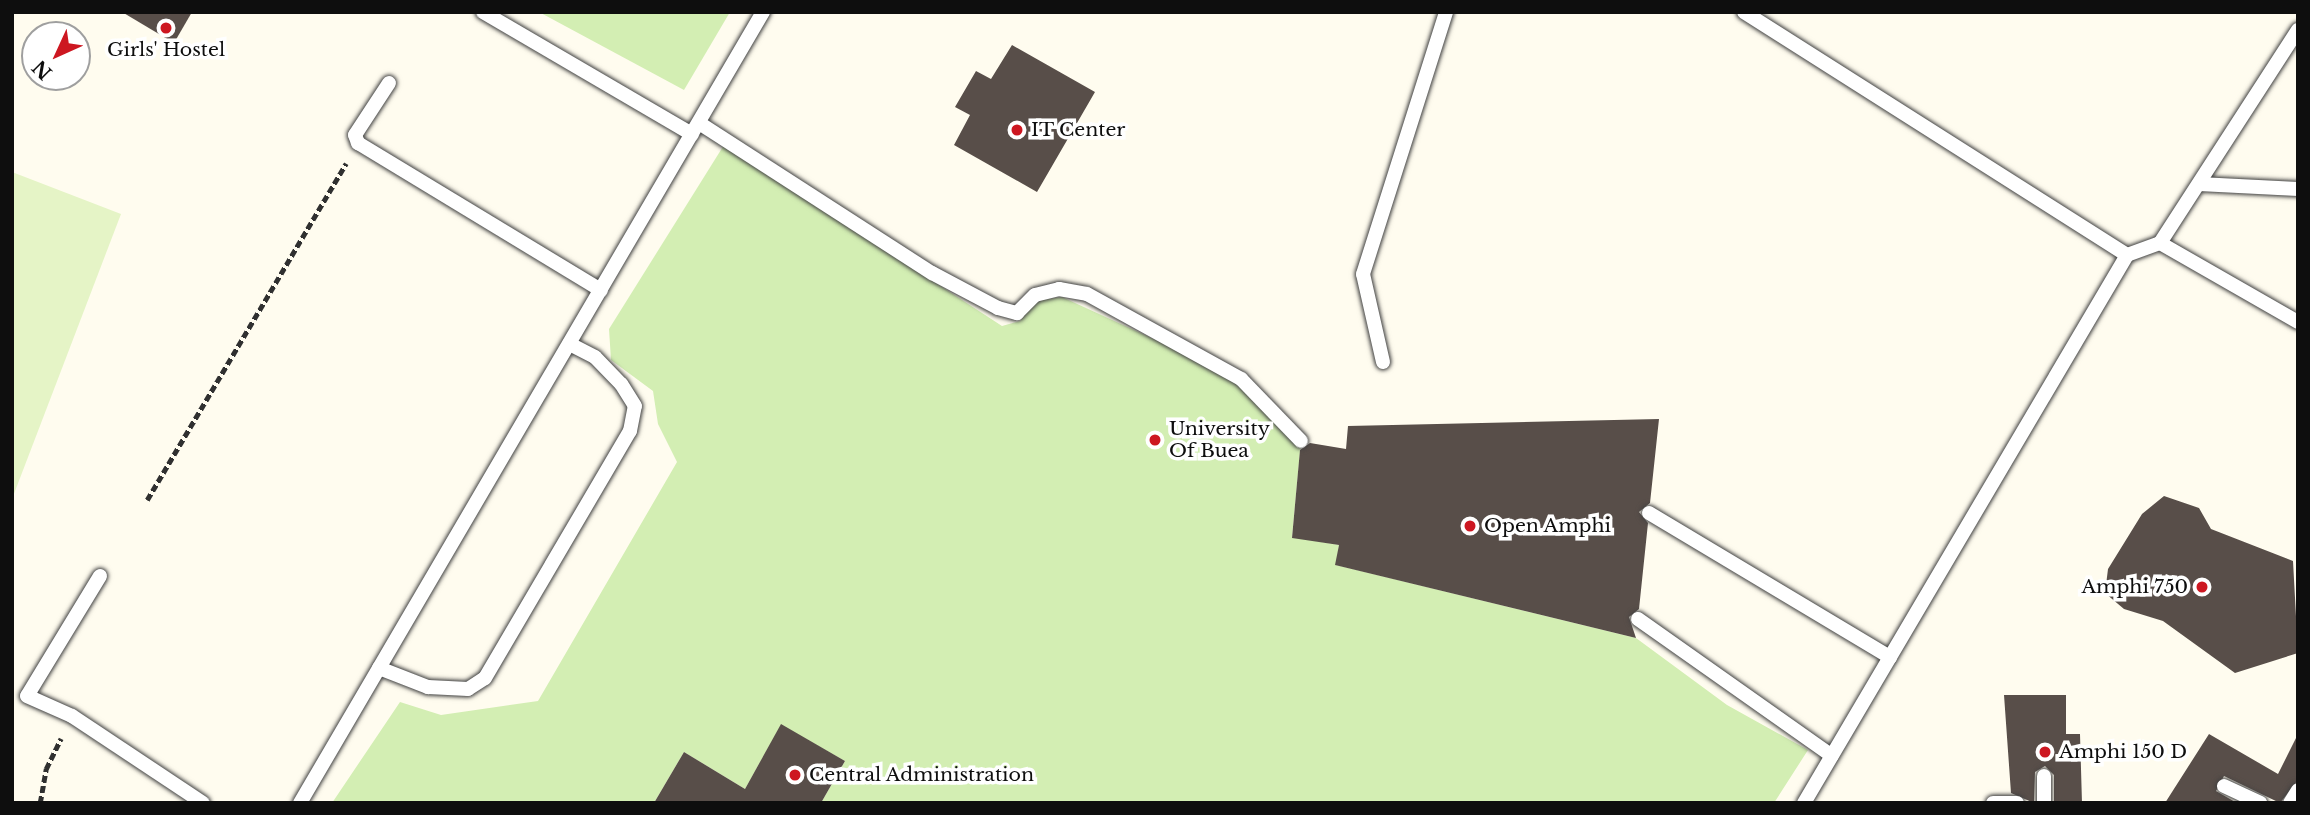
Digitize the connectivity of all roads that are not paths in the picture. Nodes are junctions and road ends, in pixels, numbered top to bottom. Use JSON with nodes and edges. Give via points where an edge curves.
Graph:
{"nodes":[{"id":1,"x":483,"y":12,"type":"edge"},
{"id":2,"x":764,"y":12,"type":"edge"},
{"id":3,"x":1446,"y":12,"type":"edge"},
{"id":4,"x":1744,"y":12,"type":"edge"},
{"id":5,"x":2298,"y":30,"type":"edge"},
{"id":6,"x":389,"y":83,"type":"dead end"},
{"id":7,"x":695,"y":129,"type":"junction"},
{"id":8,"x":2199,"y":184,"type":"junction"},
{"id":9,"x":2298,"y":188,"type":"edge"},
{"id":10,"x":2160,"y":243,"type":"junction"},
{"id":11,"x":2127,"y":255,"type":"junction"},
{"id":12,"x":601,"y":290,"type":"junction"},
{"id":13,"x":2298,"y":322,"type":"edge"},
{"id":14,"x":569,"y":344,"type":"junction"},
{"id":15,"x":1383,"y":362,"type":"dead end"},
{"id":16,"x":1301,"y":441,"type":"dead end"},
{"id":17,"x":1649,"y":513,"type":"dead end"},
{"id":18,"x":100,"y":576,"type":"dead end"},
{"id":19,"x":1638,"y":619,"type":"dead end"},
{"id":20,"x":1890,"y":657,"type":"junction"},
{"id":21,"x":379,"y":668,"type":"junction"},
{"id":22,"x":1832,"y":756,"type":"junction"},
{"id":23,"x":2044,"y":776,"type":"dead end"},
{"id":24,"x":2224,"y":786,"type":"dead end"},
{"id":25,"x":2298,"y":790,"type":"edge"},
{"id":26,"x":202,"y":803,"type":"edge"},
{"id":27,"x":300,"y":803,"type":"edge"},
{"id":28,"x":1804,"y":803,"type":"edge"},
{"id":29,"x":1993,"y":803,"type":"edge"},
{"id":30,"x":2017,"y":803,"type":"edge"},
{"id":31,"x":2044,"y":803,"type":"edge"},
{"id":32,"x":2260,"y":803,"type":"edge"},
{"id":33,"x":2290,"y":803,"type":"edge"}],
"edges":[{"from":1,"to":7,"type":"lane"},
{"from":2,"to":7,"type":"lane"},
{"from":3,"to":15,"type":"lane","via":[[1363,274]]},
{"from":4,"to":11,"type":"lane"},
{"from":5,"to":8,"type":"lane"},
{"from":6,"to":12,"type":"lane","via":[[355,135],[358,143]]},
{"from":7,"to":12,"type":"lane"},
{"from":7,"to":16,"type":"lane","via":[[998,308],[1017,313],[1035,295],[1059,289],[1087,294],[1241,379]]},
{"from":8,"to":9,"type":"lane"},
{"from":8,"to":10,"type":"lane"},
{"from":10,"to":11,"type":"lane"},
{"from":10,"to":13,"type":"lane"},
{"from":11,"to":20,"type":"lane"},
{"from":12,"to":14,"type":"lane"},
{"from":14,"to":21,"type":"lane"},
{"from":14,"to":21,"type":"lane","via":[[596,357],[621,384],[635,406],[630,431],[485,678],[468,689],[428,687]]},
{"from":17,"to":20,"type":"lane"},
{"from":18,"to":26,"type":"lane","via":[[27,692],[72,716]]},
{"from":19,"to":22,"type":"lane"},
{"from":20,"to":22,"type":"lane"},
{"from":21,"to":27,"type":"lane"},
{"from":22,"to":28,"type":"lane"},
{"from":23,"to":31,"type":"lane"},
{"from":24,"to":32,"type":"lane"},
{"from":25,"to":33,"type":"lane"},
{"from":29,"to":30,"type":"lane"}]}
